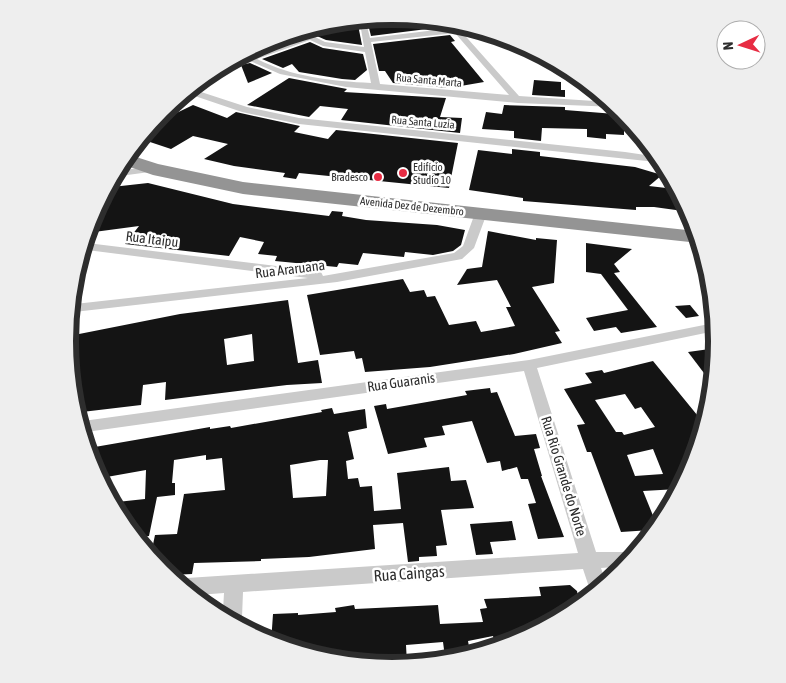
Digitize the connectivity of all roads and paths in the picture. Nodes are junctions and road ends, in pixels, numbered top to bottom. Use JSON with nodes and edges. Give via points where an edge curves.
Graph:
{"nodes":[{"id":1,"x":365,"y":27,"type":"edge"},
{"id":2,"x":452,"y":31,"type":"edge"},
{"id":3,"x":457,"y":32,"type":"edge"},
{"id":4,"x":308,"y":37,"type":"edge"},
{"id":5,"x":369,"y":40,"type":"junction"},
{"id":6,"x":370,"y":50,"type":"junction"},
{"id":7,"x":250,"y":59,"type":"edge"},
{"id":8,"x":376,"y":86,"type":"junction"},
{"id":9,"x":196,"y":94,"type":"edge"},
{"id":10,"x":518,"y":100,"type":"junction"},
{"id":11,"x":602,"y":104,"type":"edge"},
{"id":12,"x":143,"y":148,"type":"edge"},
{"id":13,"x":651,"y":158,"type":"edge"},
{"id":14,"x":133,"y":162,"type":"edge"},
{"id":15,"x":153,"y":170,"type":"junction"},
{"id":16,"x":126,"y":173,"type":"edge"},
{"id":17,"x":481,"y":213,"type":"junction"},
{"id":18,"x":687,"y":224,"type":"edge"},
{"id":19,"x":692,"y":236,"type":"edge"},
{"id":20,"x":91,"y":247,"type":"edge"},
{"id":21,"x":214,"y":262,"type":"junction"},
{"id":22,"x":338,"y":278,"type":"junction"},
{"id":23,"x":282,"y":284,"type":"junction"},
{"id":24,"x":78,"y":308,"type":"edge"},
{"id":25,"x":709,"y":328,"type":"edge"},
{"id":26,"x":530,"y":365,"type":"junction"},
{"id":27,"x":88,"y":426,"type":"edge"},
{"id":28,"x":623,"y":559,"type":"edge"},
{"id":29,"x":589,"y":561,"type":"junction"},
{"id":30,"x":234,"y":584,"type":"junction"},
{"id":31,"x":597,"y":584,"type":"edge"},
{"id":32,"x":193,"y":587,"type":"edge"},
{"id":33,"x":232,"y":614,"type":"edge"}],
"edges":[{"from":1,"to":5,"type":"street"},
{"from":2,"to":5,"type":"street"},
{"from":3,"to":10,"type":"street"},
{"from":4,"to":6,"type":"street","via":[[323,44]]},
{"from":5,"to":6,"type":"street"},
{"from":6,"to":8,"type":"street"},
{"from":7,"to":8,"type":"street","name":"Rua Santa Marta","via":[[289,73]]},
{"from":8,"to":10,"type":"street","name":"Rua Santa Marta"},
{"from":9,"to":13,"type":"street","name":"Rua Santa Luzia","via":[[231,107],[324,125]]},
{"from":10,"to":11,"type":"street","name":"Rua Santa Marta"},
{"from":12,"to":18,"type":"highway","name":"Avenida Dez de Dezembro","via":[[184,163],[239,175]]},
{"from":14,"to":15,"type":"highway","name":"Avenida Dez de Dezembro"},
{"from":15,"to":16,"type":"street"},
{"from":15,"to":17,"type":"highway","name":"Avenida Dez de Dezembro","via":[[243,188]]},
{"from":17,"to":19,"type":"highway","name":"Avenida Dez de Dezembro"},
{"from":17,"to":22,"type":"street","name":"Rua Araruana","via":[[468,248],[458,256]]},
{"from":20,"to":21,"type":"street","name":"Rua Itaipu"},
{"from":21,"to":22,"type":"street","name":"Rua Itaipu"},
{"from":21,"to":23,"type":"street","name":"Rua Itaipu"},
{"from":22,"to":23,"type":"street","name":"Rua Araruana"},
{"from":23,"to":24,"type":"street","name":"Rua Araruana"},
{"from":25,"to":26,"type":"street","name":"Rua Guaranis"},
{"from":26,"to":27,"type":"street","name":"Rua Guaranis"},
{"from":26,"to":29,"type":"street","name":"Rua Rio Grande do Norte"},
{"from":28,"to":29,"type":"street","name":"Rua Caingas"},
{"from":29,"to":30,"type":"street","name":"Rua Caingas"},
{"from":29,"to":31,"type":"street","name":"Rua Rio Grande do Norte"},
{"from":30,"to":32,"type":"street","name":"Rua Caingas"},
{"from":30,"to":33,"type":"street"}]}
